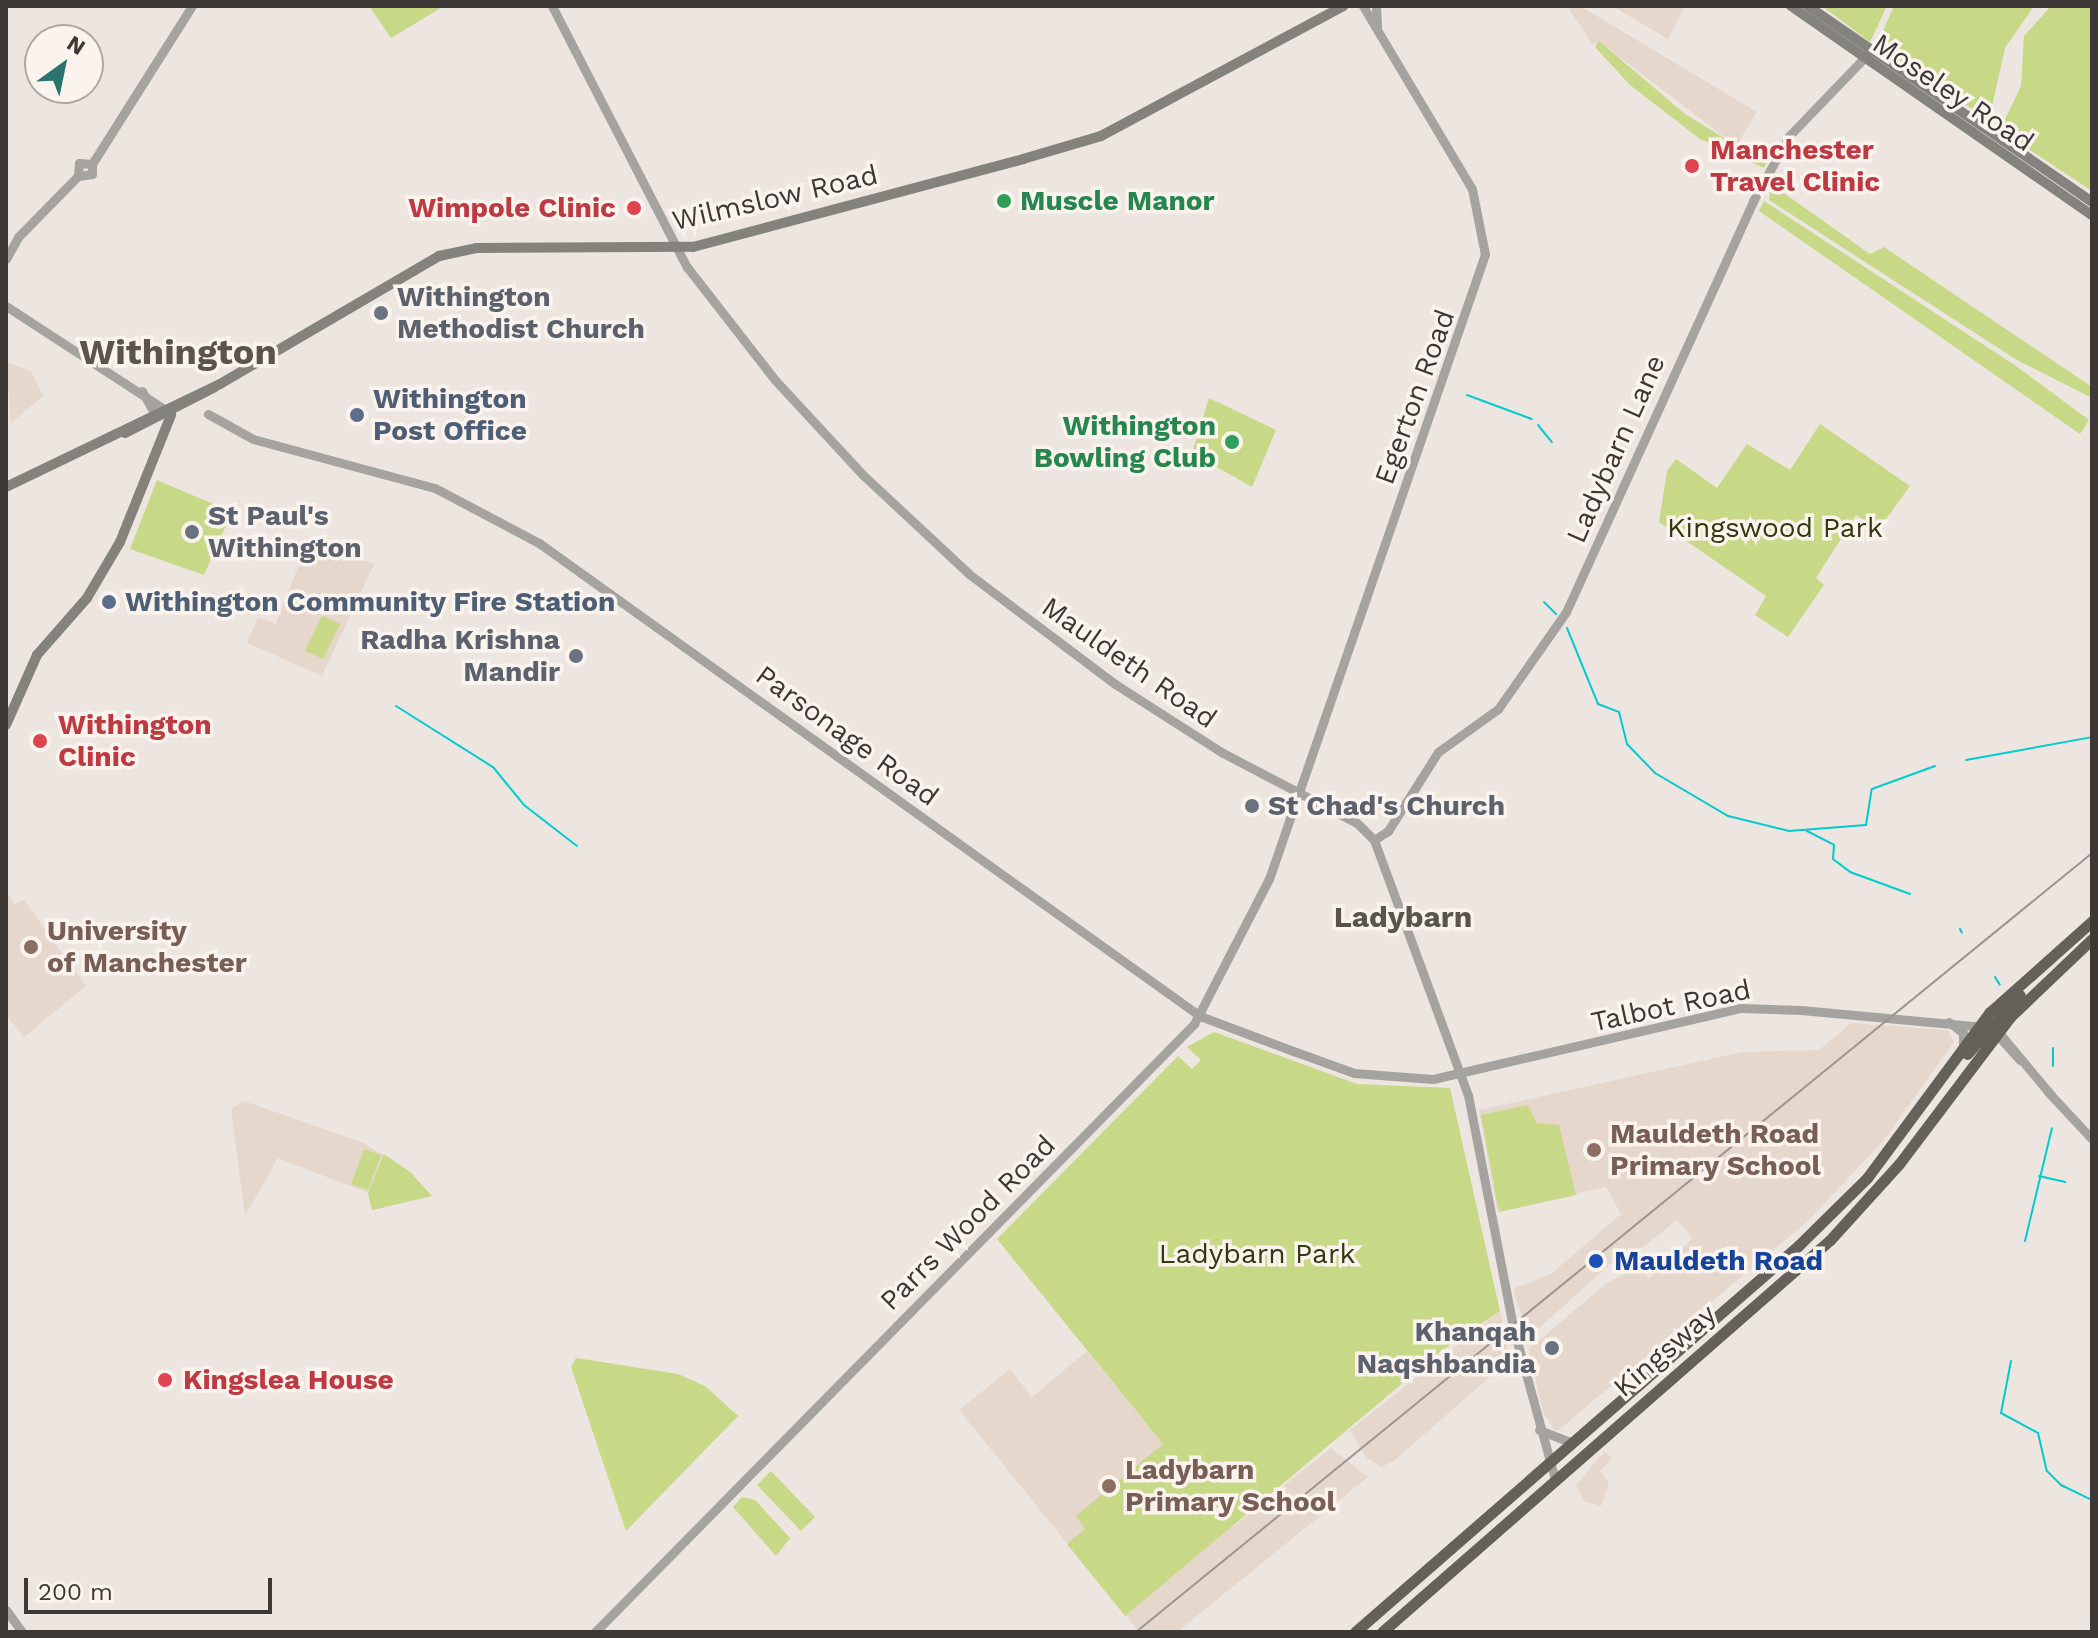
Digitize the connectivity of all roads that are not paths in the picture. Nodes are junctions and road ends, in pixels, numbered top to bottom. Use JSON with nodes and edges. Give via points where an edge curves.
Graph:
{"nodes":[{"id":1,"x":192,"y":6,"type":"edge"},
{"id":2,"x":552,"y":6,"type":"edge"},
{"id":3,"x":1343,"y":6,"type":"edge"},
{"id":4,"x":1363,"y":6,"type":"edge"},
{"id":5,"x":1376,"y":6,"type":"edge"},
{"id":6,"x":1791,"y":6,"type":"edge"},
{"id":7,"x":1808,"y":6,"type":"edge"},
{"id":8,"x":1377,"y":27,"type":"junction"},
{"id":9,"x":1866,"y":57,"type":"junction"},
{"id":10,"x":2092,"y":202,"type":"edge"},
{"id":11,"x":2092,"y":215,"type":"edge"},
{"id":12,"x":678,"y":249,"type":"junction"},
{"id":13,"x":6,"y":259,"type":"edge"},
{"id":14,"x":6,"y":306,"type":"edge"},
{"id":15,"x":140,"y":389,"type":"junction"},
{"id":16,"x":168,"y":411,"type":"junction"},
{"id":17,"x":208,"y":414,"type":"dead end"},
{"id":18,"x":156,"y":417,"type":"junction"},
{"id":19,"x":162,"y":443,"type":"junction"},
{"id":20,"x":6,"y":487,"type":"edge"},
{"id":21,"x":6,"y":725,"type":"edge"},
{"id":22,"x":1298,"y":795,"type":"junction"},
{"id":23,"x":1374,"y":840,"type":"junction"},
{"id":24,"x":2092,"y":921,"type":"edge"},
{"id":25,"x":2092,"y":939,"type":"edge"},
{"id":26,"x":1200,"y":1016,"type":"junction"},
{"id":27,"x":1942,"y":1020,"type":"junction"},
{"id":28,"x":1992,"y":1029,"type":"junction"},
{"id":29,"x":1963,"y":1047,"type":"junction"},
{"id":30,"x":1985,"y":1050,"type":"junction"},
{"id":31,"x":2012,"y":1052,"type":"junction"},
{"id":32,"x":1460,"y":1075,"type":"junction"},
{"id":33,"x":1938,"y":1083,"type":"junction"},
{"id":34,"x":2051,"y":1095,"type":"junction"},
{"id":35,"x":2092,"y":1139,"type":"edge"},
{"id":36,"x":1512,"y":1321,"type":"dead end"},
{"id":37,"x":1515,"y":1334,"type":"dead end"},
{"id":38,"x":1539,"y":1430,"type":"junction"},
{"id":39,"x":1571,"y":1442,"type":"junction"},
{"id":40,"x":1549,"y":1462,"type":"junction"},
{"id":41,"x":1555,"y":1479,"type":"junction"},
{"id":42,"x":6,"y":1610,"type":"edge"},
{"id":43,"x":22,"y":1632,"type":"edge"},
{"id":44,"x":595,"y":1632,"type":"edge"},
{"id":45,"x":1355,"y":1632,"type":"edge"},
{"id":46,"x":1382,"y":1632,"type":"edge"}],
"edges":[{"from":1,"to":13,"type":"street","via":[[92,164],[79,163],[78,176],[18,237]]},
{"from":2,"to":12,"type":"street","name":"Mauldeth Road","via":[[597,81]]},
{"from":3,"to":12,"type":"main road","name":"Wilmslow Road","via":[[1101,136]]},
{"from":4,"to":8,"type":"street","name":"Egerton Road"},
{"from":5,"to":8,"type":"street","name":"Egerton Road"},
{"from":6,"to":9,"type":"main road","name":"Moseley Road"},
{"from":7,"to":9,"type":"main road","name":"Moseley Road"},
{"from":8,"to":22,"type":"street","name":"Egerton Road","via":[[1472,189],[1485,254]]},
{"from":9,"to":10,"type":"main road","name":"Moseley Road"},
{"from":9,"to":11,"type":"main road","name":"Moseley Road"},
{"from":9,"to":23,"type":"street","name":"Ladybarn Lane","via":[[1789,136],[1753,201],[1566,612],[1498,709],[1438,752],[1388,831]]},
{"from":12,"to":16,"type":"main road","name":"Wilmslow Road","via":[[476,248],[439,256]]},
{"from":12,"to":22,"type":"street","name":"Mauldeth Road","via":[[775,380],[969,574],[1140,702]]},
{"from":14,"to":15,"type":"street"},
{"from":15,"to":16,"type":"street"},
{"from":15,"to":18,"type":"street"},
{"from":16,"to":18,"type":"main road","name":"Wilmslow Road"},
{"from":16,"to":19,"type":"main road"},
{"from":17,"to":26,"type":"street","name":"Parsonage Road","via":[[253,439],[435,488],[550,549]]},
{"from":18,"to":19,"type":"main road"},
{"from":18,"to":20,"type":"main road","name":"Wilmslow Road"},
{"from":19,"to":21,"type":"main road","via":[[120,542],[87,598],[26,673]]},
{"from":22,"to":23,"type":"street","name":"Mauldeth Road","via":[[1357,823]]},
{"from":22,"to":26,"type":"street","name":"Parrs Wood Road","via":[[1269,879]]},
{"from":23,"to":32,"type":"street"},
{"from":24,"to":28,"type":"highway","name":"Kingsway"},
{"from":25,"to":28,"type":"highway","name":"Kingsway"},
{"from":26,"to":32,"type":"street","name":"Parsonage Road","via":[[1354,1073],[1402,1080]]},
{"from":26,"to":44,"type":"street","name":"Parrs Wood Road"},
{"from":27,"to":28,"type":"street","name":"Talbot Road"},
{"from":27,"to":29,"type":"street","via":[[1959,1027]]},
{"from":27,"to":32,"type":"street","name":"Talbot Road","via":[[1741,1008]]},
{"from":28,"to":29,"type":"highway","name":"Kingsway"},
{"from":28,"to":30,"type":"highway","name":"Kingsway"},
{"from":28,"to":31,"type":"street"},
{"from":28,"to":33,"type":"highway","name":"Kingsway"},
{"from":28,"to":34,"type":"street"},
{"from":29,"to":33,"type":"highway","name":"Kingsway"},
{"from":30,"to":31,"type":"street"},
{"from":30,"to":41,"type":"highway","name":"Kingsway","via":[[1899,1164],[1830,1240]]},
{"from":31,"to":34,"type":"street"},
{"from":32,"to":36,"type":"street"},
{"from":33,"to":39,"type":"highway","name":"Kingsway","via":[[1867,1178],[1798,1246]]},
{"from":34,"to":35,"type":"street"},
{"from":37,"to":38,"type":"street"},
{"from":38,"to":39,"type":"street"},
{"from":38,"to":40,"type":"street"},
{"from":39,"to":40,"type":"highway","name":"Kingsway"},
{"from":40,"to":41,"type":"street"},
{"from":40,"to":45,"type":"highway","name":"Kingsway"},
{"from":41,"to":46,"type":"highway","name":"Kingsway"},
{"from":42,"to":43,"type":"street"}]}
